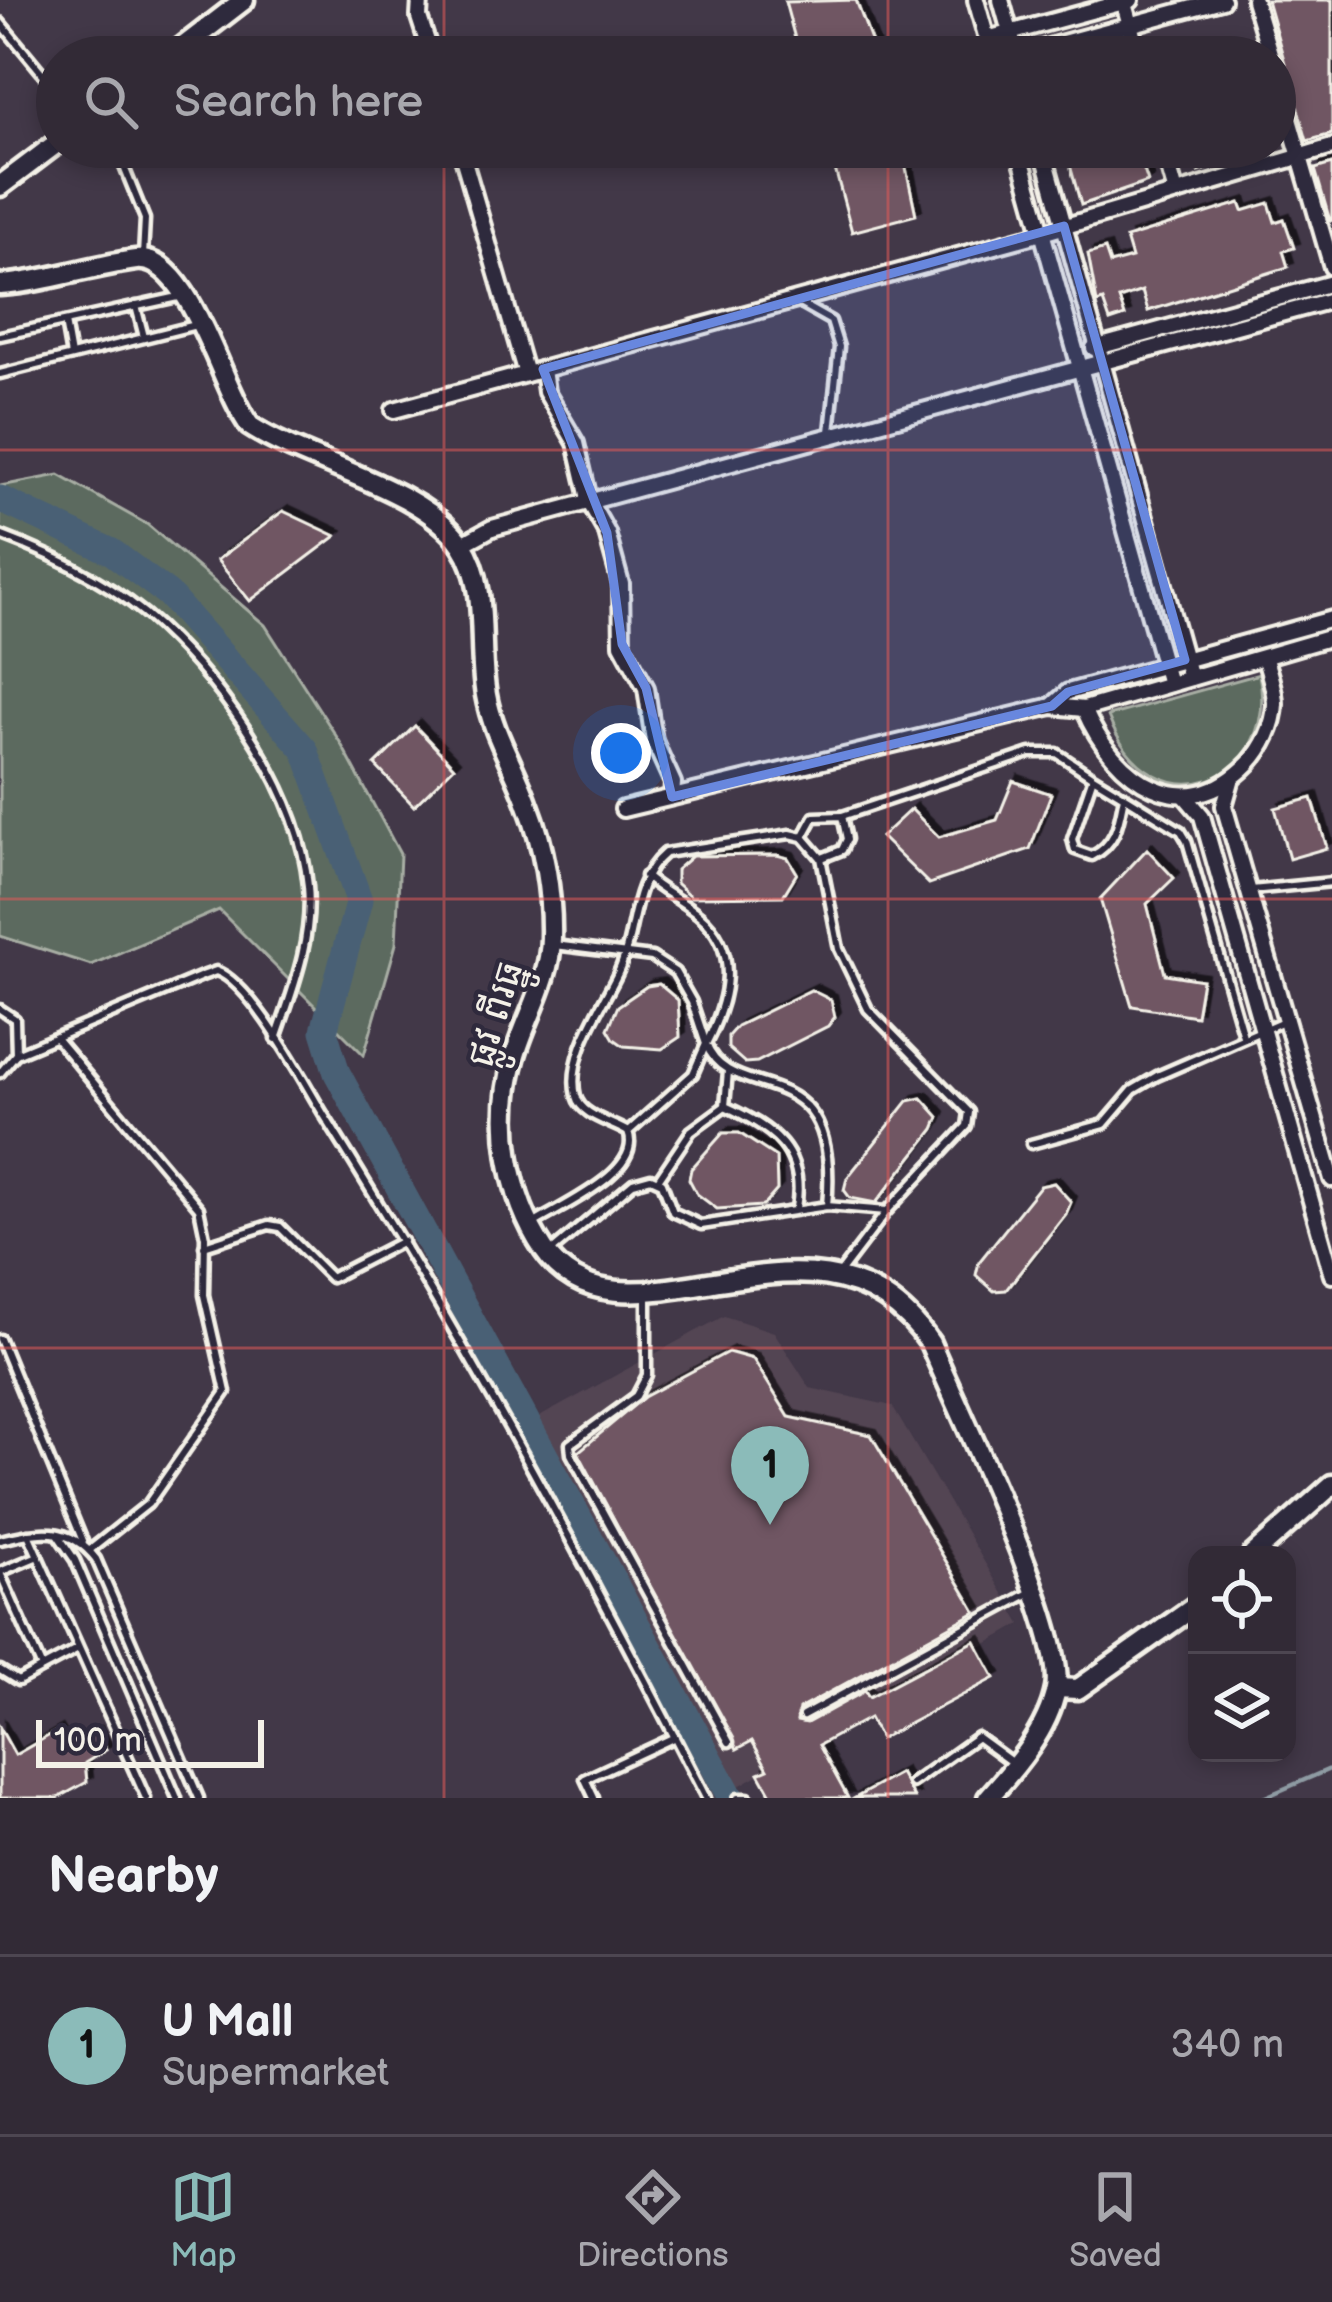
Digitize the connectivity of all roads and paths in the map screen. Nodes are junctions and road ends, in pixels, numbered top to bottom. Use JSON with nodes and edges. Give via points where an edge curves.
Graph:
{"nodes":[{"id":1,"x":244,"y":0,"type":"edge"},
{"id":2,"x":420,"y":0,"type":"edge"},
{"id":3,"x":976,"y":0,"type":"edge"},
{"id":4,"x":1001,"y":0,"type":"edge"},
{"id":5,"x":1222,"y":0,"type":"edge"},
{"id":6,"x":1254,"y":0,"type":"edge"},
{"id":7,"x":1126,"y":1,"type":"edge"},
{"id":8,"x":0,"y":22,"type":"edge"},
{"id":9,"x":1130,"y":25,"type":"junction"},
{"id":10,"x":1010,"y":33,"type":"junction"},
{"id":11,"x":197,"y":36,"type":"edge"},
{"id":12,"x":425,"y":36,"type":"edge"},
{"id":13,"x":986,"y":36,"type":"edge"},
{"id":14,"x":998,"y":36,"type":"edge"},
{"id":15,"x":1011,"y":36,"type":"edge"},
{"id":16,"x":1089,"y":36,"type":"edge"},
{"id":17,"x":1133,"y":36,"type":"edge"},
{"id":18,"x":1265,"y":36,"type":"edge"},
{"id":19,"x":36,"y":66,"type":"edge"},
{"id":20,"x":1296,"y":143,"type":"edge"},
{"id":21,"x":1332,"y":147,"type":"edge"},
{"id":22,"x":1300,"y":157,"type":"junction"},
{"id":23,"x":1296,"y":158,"type":"edge"},
{"id":24,"x":36,"y":159,"type":"edge"},
{"id":25,"x":124,"y":168,"type":"edge"},
{"id":26,"x":466,"y":168,"type":"edge"},
{"id":27,"x":1024,"y":168,"type":"edge"},
{"id":28,"x":1048,"y":168,"type":"edge"},
{"id":29,"x":1169,"y":168,"type":"edge"},
{"id":30,"x":1262,"y":168,"type":"edge"},
{"id":31,"x":0,"y":186,"type":"edge"},
{"id":32,"x":1176,"y":193,"type":"junction"},
{"id":33,"x":1064,"y":226,"type":"junction"},
{"id":34,"x":1042,"y":233,"type":"junction"},
{"id":35,"x":142,"y":259,"type":"junction"},
{"id":36,"x":1332,"y":267,"type":"edge"},
{"id":37,"x":1332,"y":283,"type":"edge"},
{"id":38,"x":0,"y":285,"type":"edge"},
{"id":39,"x":186,"y":295,"type":"junction"},
{"id":40,"x":1332,"y":300,"type":"edge"},
{"id":41,"x":791,"y":301,"type":"junction"},
{"id":42,"x":136,"y":306,"type":"junction"},
{"id":43,"x":65,"y":322,"type":"junction"},
{"id":44,"x":200,"y":325,"type":"junction"},
{"id":45,"x":0,"y":336,"type":"edge"},
{"id":46,"x":144,"y":338,"type":"junction"},
{"id":47,"x":1098,"y":347,"type":"junction"},
{"id":48,"x":1076,"y":353,"type":"junction"},
{"id":49,"x":71,"y":356,"type":"junction"},
{"id":50,"x":1103,"y":365,"type":"junction"},
{"id":51,"x":543,"y":369,"type":"junction"},
{"id":52,"x":1080,"y":370,"type":"junction"},
{"id":53,"x":0,"y":374,"type":"edge"},
{"id":54,"x":526,"y":374,"type":"junction"},
{"id":55,"x":394,"y":410,"type":"dead end"},
{"id":56,"x":829,"y":438,"type":"junction"},
{"id":57,"x":590,"y":502,"type":"junction"},
{"id":58,"x":0,"y":535,"type":"edge"},
{"id":59,"x":461,"y":545,"type":"junction"},
{"id":60,"x":1332,"y":619,"type":"edge"},
{"id":61,"x":1332,"y":638,"type":"edge"},
{"id":62,"x":1265,"y":658,"type":"junction"},
{"id":63,"x":1185,"y":660,"type":"junction"},
{"id":64,"x":1163,"y":665,"type":"junction"},
{"id":65,"x":1190,"y":678,"type":"junction"},
{"id":66,"x":1168,"y":684,"type":"junction"},
{"id":67,"x":1052,"y":706,"type":"junction"},
{"id":68,"x":1084,"y":709,"type":"junction"},
{"id":69,"x":1094,"y":777,"type":"junction"},
{"id":70,"x":1231,"y":781,"type":"junction"},
{"id":71,"x":1124,"y":796,"type":"junction"},
{"id":72,"x":1185,"y":796,"type":"junction"},
{"id":73,"x":672,"y":797,"type":"junction"},
{"id":74,"x":622,"y":809,"type":"dead end"},
{"id":75,"x":842,"y":816,"type":"junction"},
{"id":76,"x":803,"y":837,"type":"junction"},
{"id":77,"x":820,"y":858,"type":"junction"},
{"id":78,"x":646,"y":876,"type":"junction"},
{"id":79,"x":1332,"y":882,"type":"edge"},
{"id":80,"x":1248,"y":890,"type":"junction"},
{"id":81,"x":551,"y":945,"type":"junction"},
{"id":82,"x":622,"y":954,"type":"junction"},
{"id":83,"x":0,"y":1009,"type":"edge"},
{"id":84,"x":1286,"y":1020,"type":"junction"},
{"id":85,"x":1262,"y":1028,"type":"junction"},
{"id":86,"x":1243,"y":1036,"type":"junction"},
{"id":87,"x":56,"y":1038,"type":"junction"},
{"id":88,"x":276,"y":1039,"type":"junction"},
{"id":89,"x":706,"y":1043,"type":"junction"},
{"id":90,"x":16,"y":1054,"type":"junction"},
{"id":91,"x":728,"y":1071,"type":"junction"},
{"id":92,"x":0,"y":1073,"type":"edge"},
{"id":93,"x":725,"y":1106,"type":"junction"},
{"id":94,"x":628,"y":1132,"type":"junction"},
{"id":95,"x":1030,"y":1144,"type":"dead end"},
{"id":96,"x":622,"y":1168,"type":"junction"},
{"id":97,"x":1332,"y":1179,"type":"edge"},
{"id":98,"x":658,"y":1180,"type":"junction"},
{"id":99,"x":633,"y":1183,"type":"junction"},
{"id":100,"x":827,"y":1206,"type":"junction"},
{"id":101,"x":796,"y":1208,"type":"junction"},
{"id":102,"x":887,"y":1211,"type":"junction"},
{"id":103,"x":530,"y":1226,"type":"junction"},
{"id":104,"x":403,"y":1240,"type":"junction"},
{"id":105,"x":204,"y":1246,"type":"junction"},
{"id":106,"x":548,"y":1255,"type":"junction"},
{"id":107,"x":839,"y":1274,"type":"junction"},
{"id":108,"x":1332,"y":1274,"type":"edge"},
{"id":109,"x":646,"y":1291,"type":"junction"},
{"id":110,"x":0,"y":1339,"type":"edge"},
{"id":111,"x":1332,"y":1485,"type":"edge"},
{"id":112,"x":55,"y":1532,"type":"junction"},
{"id":113,"x":28,"y":1534,"type":"junction"},
{"id":114,"x":0,"y":1540,"type":"edge"},
{"id":115,"x":83,"y":1542,"type":"junction"},
{"id":116,"x":1263,"y":1546,"type":"edge"},
{"id":117,"x":90,"y":1550,"type":"junction"},
{"id":118,"x":38,"y":1556,"type":"junction"},
{"id":119,"x":0,"y":1573,"type":"edge"},
{"id":120,"x":1035,"y":1591,"type":"junction"},
{"id":121,"x":1188,"y":1611,"type":"edge"},
{"id":122,"x":78,"y":1649,"type":"junction"},
{"id":123,"x":42,"y":1668,"type":"junction"},
{"id":124,"x":0,"y":1670,"type":"edge"},
{"id":125,"x":1057,"y":1688,"type":"junction"},
{"id":126,"x":802,"y":1716,"type":"dead end"},
{"id":127,"x":675,"y":1737,"type":"junction"},
{"id":128,"x":729,"y":1742,"type":"dead end"},
{"id":129,"x":1015,"y":1765,"type":"junction"},
{"id":130,"x":911,"y":1783,"type":"dead end"},
{"id":131,"x":146,"y":1798,"type":"edge"},
{"id":132,"x":177,"y":1798,"type":"edge"},
{"id":133,"x":199,"y":1798,"type":"edge"},
{"id":134,"x":594,"y":1798,"type":"edge"},
{"id":135,"x":706,"y":1798,"type":"edge"},
{"id":136,"x":988,"y":1798,"type":"edge"}],
"edges":[{"from":1,"to":11,"type":"main road"},
{"from":2,"to":12,"type":"street"},
{"from":3,"to":13,"type":"street"},
{"from":4,"to":10,"type":"street"},
{"from":5,"to":9,"type":"street"},
{"from":6,"to":18,"type":"street"},
{"from":7,"to":9,"type":"street"},
{"from":7,"to":10,"type":"street"},
{"from":8,"to":19,"type":"lane"},
{"from":9,"to":16,"type":"street"},
{"from":9,"to":17,"type":"street"},
{"from":10,"to":14,"type":"street"},
{"from":10,"to":15,"type":"street"},
{"from":20,"to":22,"type":"street"},
{"from":21,"to":22,"type":"street"},
{"from":22,"to":23,"type":"street"},
{"from":22,"to":36,"type":"street"},
{"from":24,"to":31,"type":"main road"},
{"from":25,"to":35,"type":"lane","via":[[145,219]]},
{"from":26,"to":54,"type":"street"},
{"from":27,"to":34,"type":"street"},
{"from":28,"to":33,"type":"street"},
{"from":29,"to":32,"type":"street"},
{"from":30,"to":32,"type":"street"},
{"from":32,"to":33,"type":"street"},
{"from":33,"to":34,"type":"street"},
{"from":33,"to":47,"type":"street"},
{"from":34,"to":41,"type":"street"},
{"from":34,"to":48,"type":"street"},
{"from":35,"to":38,"type":"main road"},
{"from":35,"to":39,"type":"main road","via":[[172,272]]},
{"from":37,"to":47,"type":"street"},
{"from":39,"to":42,"type":"lane"},
{"from":39,"to":44,"type":"main road"},
{"from":40,"to":50,"type":"street"},
{"from":41,"to":51,"type":"street"},
{"from":41,"to":56,"type":"lane","via":[[831,321],[839,347]]},
{"from":42,"to":43,"type":"lane"},
{"from":42,"to":46,"type":"lane"},
{"from":43,"to":45,"type":"lane"},
{"from":43,"to":49,"type":"lane"},
{"from":44,"to":46,"type":"lane"},
{"from":44,"to":59,"type":"main road","via":[[250,426],[413,504]]},
{"from":46,"to":49,"type":"lane"},
{"from":47,"to":48,"type":"street"},
{"from":47,"to":50,"type":"street"},
{"from":48,"to":52,"type":"street"},
{"from":49,"to":53,"type":"lane"},
{"from":50,"to":52,"type":"street"},
{"from":50,"to":63,"type":"street"},
{"from":51,"to":54,"type":"street"},
{"from":51,"to":57,"type":"street","via":[[552,405],[576,443]]},
{"from":52,"to":56,"type":"street"},
{"from":52,"to":64,"type":"street"},
{"from":54,"to":55,"type":"street"},
{"from":56,"to":57,"type":"street"},
{"from":57,"to":59,"type":"street","via":[[492,528]]},
{"from":57,"to":73,"type":"street","via":[[615,560],[622,644],[646,688]]},
{"from":58,"to":88,"type":"lane","via":[[61,557],[158,624],[221,698],[285,798],[308,886],[304,955]]},
{"from":59,"to":81,"type":"main road","name":"ផ្លូវ ពីរធ្នូ","via":[[479,590],[487,702],[542,855]]},
{"from":60,"to":63,"type":"street"},
{"from":61,"to":62,"type":"street"},
{"from":62,"to":65,"type":"street"},
{"from":62,"to":70,"type":"street","via":[[1275,705],[1269,729]]},
{"from":63,"to":64,"type":"street"},
{"from":63,"to":65,"type":"street"},
{"from":64,"to":66,"type":"street"},
{"from":64,"to":67,"type":"street","via":[[1067,692]]},
{"from":65,"to":66,"type":"street"},
{"from":66,"to":68,"type":"street"},
{"from":67,"to":68,"type":"street"},
{"from":67,"to":73,"type":"street"},
{"from":68,"to":72,"type":"street","via":[[1129,772]]},
{"from":69,"to":71,"type":"lane"},
{"from":69,"to":71,"type":"lane","via":[[1075,850],[1092,856],[1107,849]]},
{"from":69,"to":75,"type":"lane","via":[[1057,753],[1030,753]]},
{"from":70,"to":72,"type":"street"},
{"from":70,"to":80,"type":"street","via":[[1224,806]]},
{"from":71,"to":86,"type":"lane","via":[[1186,841]]},
{"from":72,"to":85,"type":"street","via":[[1202,816]]},
{"from":73,"to":74,"type":"street"},
{"from":75,"to":76,"type":"lane","via":[[814,817]]},
{"from":75,"to":77,"type":"lane","via":[[842,850]]},
{"from":76,"to":77,"type":"lane"},
{"from":76,"to":78,"type":"lane","via":[[664,853]]},
{"from":77,"to":102,"type":"lane","via":[[839,949],[868,1009],[969,1112],[967,1126]]},
{"from":78,"to":82,"type":"lane"},
{"from":78,"to":89,"type":"lane","via":[[702,917],[722,951],[726,1002]]},
{"from":79,"to":80,"type":"lane"},
{"from":80,"to":84,"type":"street"},
{"from":81,"to":82,"type":"lane"},
{"from":81,"to":103,"type":"main road","name":"ផ្លូវ ពីរធ្នូ","via":[[504,1105],[515,1188]]},
{"from":82,"to":89,"type":"lane","via":[[652,957],[675,972]]},
{"from":82,"to":94,"type":"lane","via":[[596,1009],[576,1097],[586,1111]]},
{"from":83,"to":90,"type":"lane","via":[[15,1019]]},
{"from":84,"to":85,"type":"lane"},
{"from":84,"to":97,"type":"street"},
{"from":85,"to":86,"type":"lane"},
{"from":85,"to":108,"type":"street"},
{"from":86,"to":95,"type":"lane","via":[[1133,1090],[1104,1124]]},
{"from":87,"to":88,"type":"lane","via":[[216,970]]},
{"from":87,"to":90,"type":"lane"},
{"from":87,"to":105,"type":"lane","via":[[199,1208]]},
{"from":88,"to":104,"type":"lane"},
{"from":89,"to":91,"type":"lane"},
{"from":89,"to":94,"type":"lane","via":[[684,1088]]},
{"from":90,"to":92,"type":"lane"},
{"from":91,"to":93,"type":"lane"},
{"from":91,"to":100,"type":"lane","via":[[780,1085],[808,1109],[829,1160]]},
{"from":93,"to":98,"type":"lane","via":[[691,1131]]},
{"from":93,"to":101,"type":"lane","via":[[783,1140],[800,1183]]},
{"from":94,"to":96,"type":"lane"},
{"from":96,"to":99,"type":"lane"},
{"from":96,"to":103,"type":"lane"},
{"from":98,"to":99,"type":"lane"},
{"from":98,"to":101,"type":"lane","via":[[674,1213],[700,1226]]},
{"from":99,"to":106,"type":"lane"},
{"from":100,"to":101,"type":"lane"},
{"from":100,"to":102,"type":"lane"},
{"from":102,"to":107,"type":"lane"},
{"from":103,"to":106,"type":"main road","name":"ផ្លូវ ពីរធ្នូ"},
{"from":104,"to":105,"type":"lane","via":[[331,1278],[280,1227]]},
{"from":104,"to":127,"type":"lane"},
{"from":105,"to":117,"type":"lane","via":[[204,1295],[226,1392],[148,1504]]},
{"from":106,"to":109,"type":"main road","name":"ផ្លូវ ពីរធ្នូ","via":[[595,1285]]},
{"from":107,"to":109,"type":"main road","name":"ផ្លូវ ពីរធ្នូ","via":[[791,1272]]},
{"from":107,"to":120,"type":"main road","name":"ផ្លូវ ពីរធ្នូ","via":[[883,1292],[930,1342]]},
{"from":109,"to":128,"type":"lane","via":[[647,1375],[636,1396],[570,1444],[571,1454]]},
{"from":110,"to":115,"type":"lane"},
{"from":111,"to":116,"type":"main road"},
{"from":112,"to":113,"type":"lane"},
{"from":112,"to":115,"type":"lane"},
{"from":112,"to":132,"type":"lane","via":[[75,1560]]},
{"from":113,"to":114,"type":"lane"},
{"from":113,"to":118,"type":"lane"},
{"from":115,"to":117,"type":"lane"},
{"from":117,"to":133,"type":"lane"},
{"from":118,"to":119,"type":"lane"},
{"from":118,"to":122,"type":"lane"},
{"from":119,"to":123,"type":"lane"},
{"from":120,"to":125,"type":"main road","name":"ផ្លូវ ពីរធ្នូ","via":[[1054,1647]]},
{"from":120,"to":126,"type":"lane"},
{"from":121,"to":125,"type":"main road","via":[[1078,1689]]},
{"from":122,"to":123,"type":"lane"},
{"from":122,"to":131,"type":"lane"},
{"from":123,"to":124,"type":"lane","via":[[18,1681]]},
{"from":125,"to":129,"type":"main road"},
{"from":127,"to":134,"type":"lane","via":[[585,1779]]},
{"from":127,"to":135,"type":"lane"},
{"from":129,"to":130,"type":"lane","via":[[977,1737]]},
{"from":129,"to":136,"type":"main road"}]}
